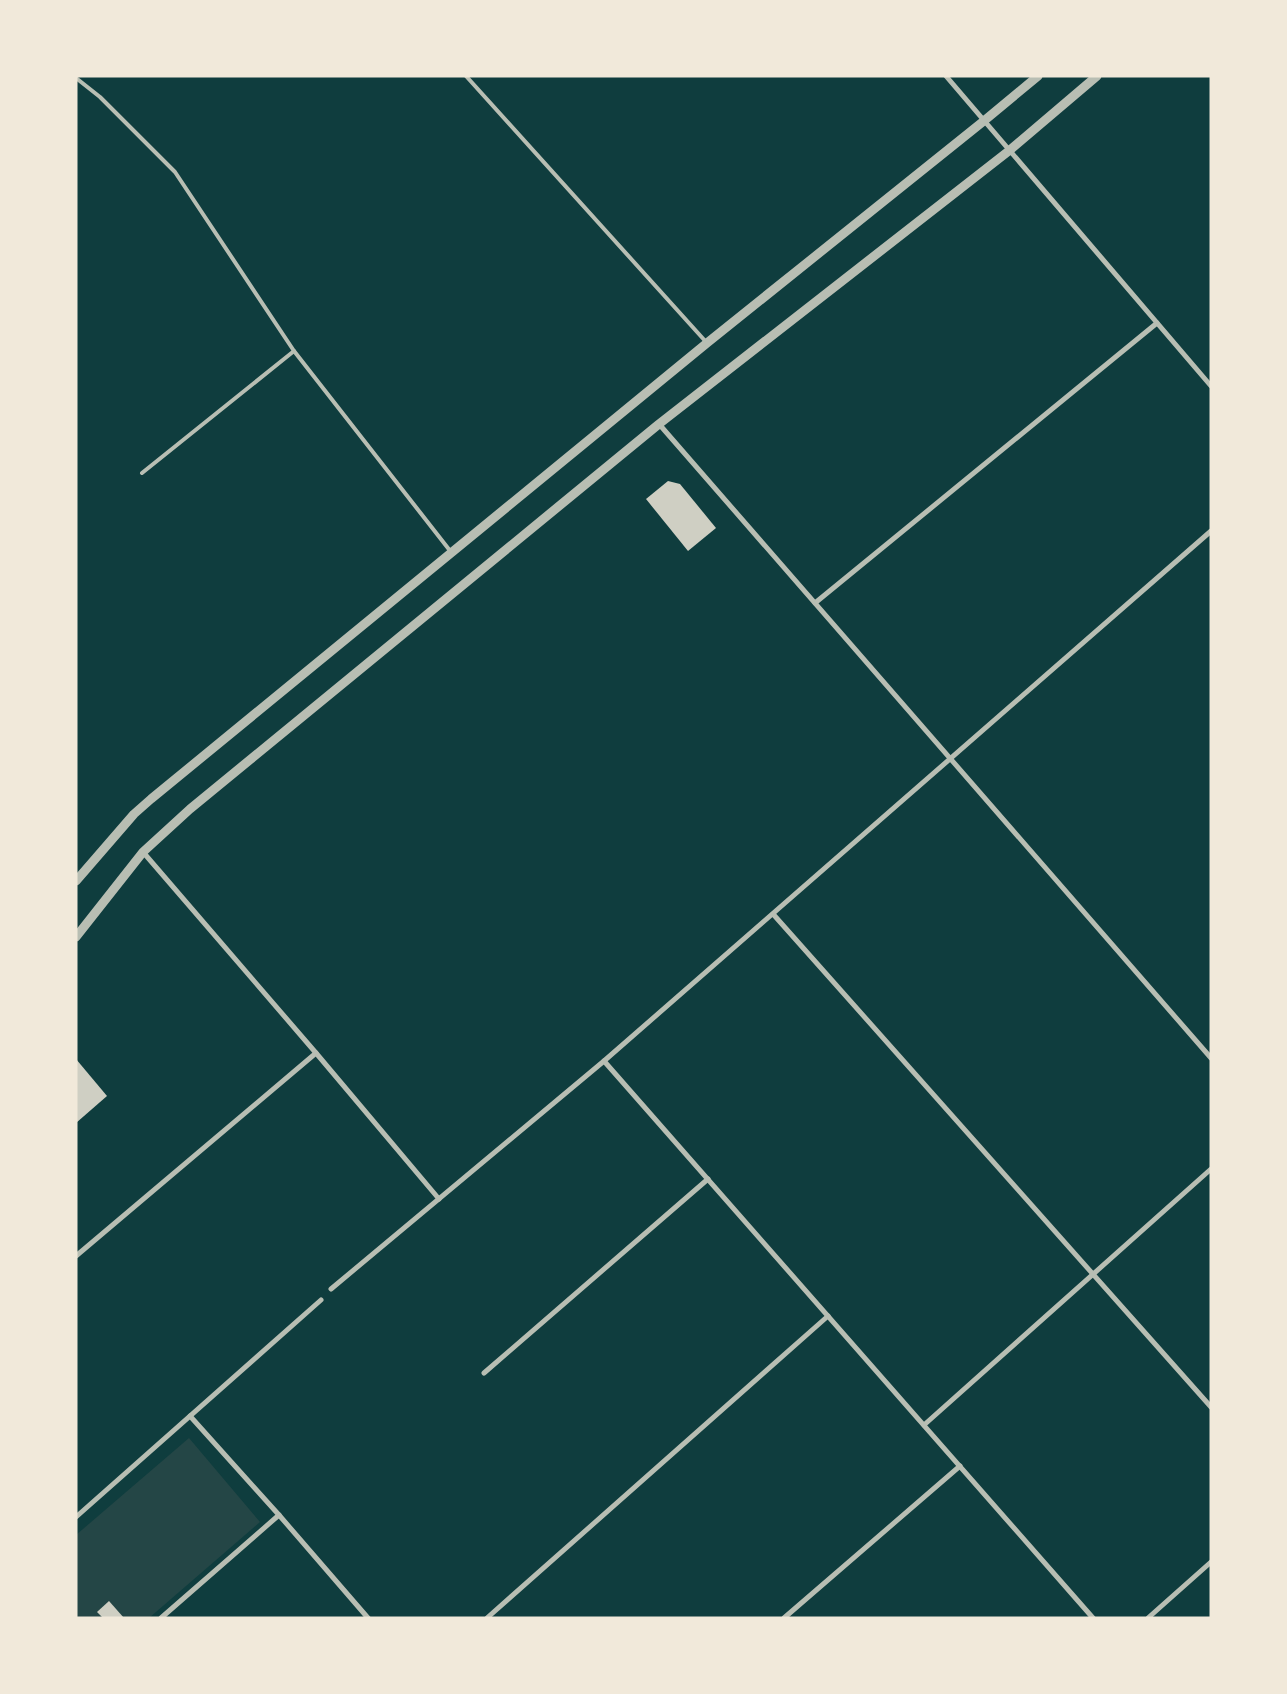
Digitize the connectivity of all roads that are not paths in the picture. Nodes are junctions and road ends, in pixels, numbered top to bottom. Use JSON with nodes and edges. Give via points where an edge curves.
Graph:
{"nodes":[{"id":1,"x":466,"y":76,"type":"edge"},
{"id":2,"x":946,"y":76,"type":"edge"},
{"id":3,"x":1038,"y":76,"type":"edge"},
{"id":4,"x":1097,"y":76,"type":"edge"},
{"id":5,"x":76,"y":78,"type":"edge"},
{"id":6,"x":985,"y":120,"type":"junction"},
{"id":7,"x":1010,"y":150,"type":"junction"},
{"id":8,"x":1158,"y":323,"type":"junction"},
{"id":9,"x":707,"y":343,"type":"junction"},
{"id":10,"x":294,"y":350,"type":"junction"},
{"id":11,"x":1211,"y":386,"type":"edge"},
{"id":12,"x":659,"y":424,"type":"junction"},
{"id":13,"x":142,"y":473,"type":"dead end"},
{"id":14,"x":1211,"y":531,"type":"edge"},
{"id":15,"x":451,"y":552,"type":"junction"},
{"id":16,"x":815,"y":603,"type":"junction"},
{"id":17,"x":950,"y":759,"type":"junction"},
{"id":18,"x":143,"y":852,"type":"junction"},
{"id":19,"x":76,"y":881,"type":"edge"},
{"id":20,"x":772,"y":914,"type":"junction"},
{"id":21,"x":76,"y":937,"type":"edge"},
{"id":22,"x":316,"y":1053,"type":"junction"},
{"id":23,"x":1211,"y":1058,"type":"edge"},
{"id":24,"x":604,"y":1061,"type":"junction"},
{"id":25,"x":1211,"y":1169,"type":"edge"},
{"id":26,"x":708,"y":1179,"type":"junction"},
{"id":27,"x":439,"y":1199,"type":"junction"},
{"id":28,"x":76,"y":1256,"type":"edge"},
{"id":29,"x":1093,"y":1274,"type":"junction"},
{"id":30,"x":331,"y":1290,"type":"dead end"},
{"id":31,"x":321,"y":1300,"type":"dead end"},
{"id":32,"x":828,"y":1316,"type":"junction"},
{"id":33,"x":484,"y":1373,"type":"dead end"},
{"id":34,"x":1211,"y":1407,"type":"edge"},
{"id":35,"x":190,"y":1416,"type":"junction"},
{"id":36,"x":924,"y":1425,"type":"junction"},
{"id":37,"x":960,"y":1466,"type":"junction"},
{"id":38,"x":279,"y":1515,"type":"junction"},
{"id":39,"x":76,"y":1517,"type":"edge"},
{"id":40,"x":1211,"y":1562,"type":"edge"},
{"id":41,"x":161,"y":1618,"type":"edge"},
{"id":42,"x":368,"y":1618,"type":"edge"},
{"id":43,"x":488,"y":1618,"type":"edge"},
{"id":44,"x":784,"y":1618,"type":"edge"},
{"id":45,"x":1093,"y":1618,"type":"edge"},
{"id":46,"x":1148,"y":1618,"type":"edge"}],
"edges":[{"from":1,"to":9,"type":"lane"},
{"from":2,"to":6,"type":"street"},
{"from":3,"to":6,"type":"street"},
{"from":4,"to":7,"type":"street"},
{"from":5,"to":10,"type":"lane","via":[[100,96],[175,172]]},
{"from":6,"to":7,"type":"street"},
{"from":6,"to":9,"type":"street"},
{"from":7,"to":8,"type":"street"},
{"from":7,"to":12,"type":"street"},
{"from":8,"to":11,"type":"street"},
{"from":8,"to":16,"type":"street"},
{"from":9,"to":15,"type":"street"},
{"from":10,"to":13,"type":"lane"},
{"from":10,"to":15,"type":"lane"},
{"from":12,"to":16,"type":"street"},
{"from":12,"to":18,"type":"street","via":[[190,809]]},
{"from":14,"to":17,"type":"street"},
{"from":15,"to":19,"type":"street","via":[[151,799]]},
{"from":16,"to":17,"type":"street"},
{"from":17,"to":20,"type":"street"},
{"from":17,"to":23,"type":"street"},
{"from":18,"to":21,"type":"street"},
{"from":18,"to":22,"type":"street"},
{"from":20,"to":24,"type":"street"},
{"from":20,"to":29,"type":"street"},
{"from":22,"to":27,"type":"street"},
{"from":22,"to":28,"type":"street"},
{"from":24,"to":26,"type":"street"},
{"from":24,"to":27,"type":"street"},
{"from":25,"to":29,"type":"street"},
{"from":26,"to":32,"type":"street"},
{"from":26,"to":33,"type":"street"},
{"from":27,"to":30,"type":"street"},
{"from":29,"to":34,"type":"street"},
{"from":29,"to":36,"type":"street"},
{"from":31,"to":35,"type":"street"},
{"from":32,"to":36,"type":"street"},
{"from":32,"to":43,"type":"street"},
{"from":35,"to":38,"type":"street"},
{"from":35,"to":39,"type":"street"},
{"from":36,"to":37,"type":"street"},
{"from":37,"to":44,"type":"street"},
{"from":37,"to":45,"type":"street"},
{"from":38,"to":41,"type":"street"},
{"from":38,"to":42,"type":"street"},
{"from":40,"to":46,"type":"street"}]}
